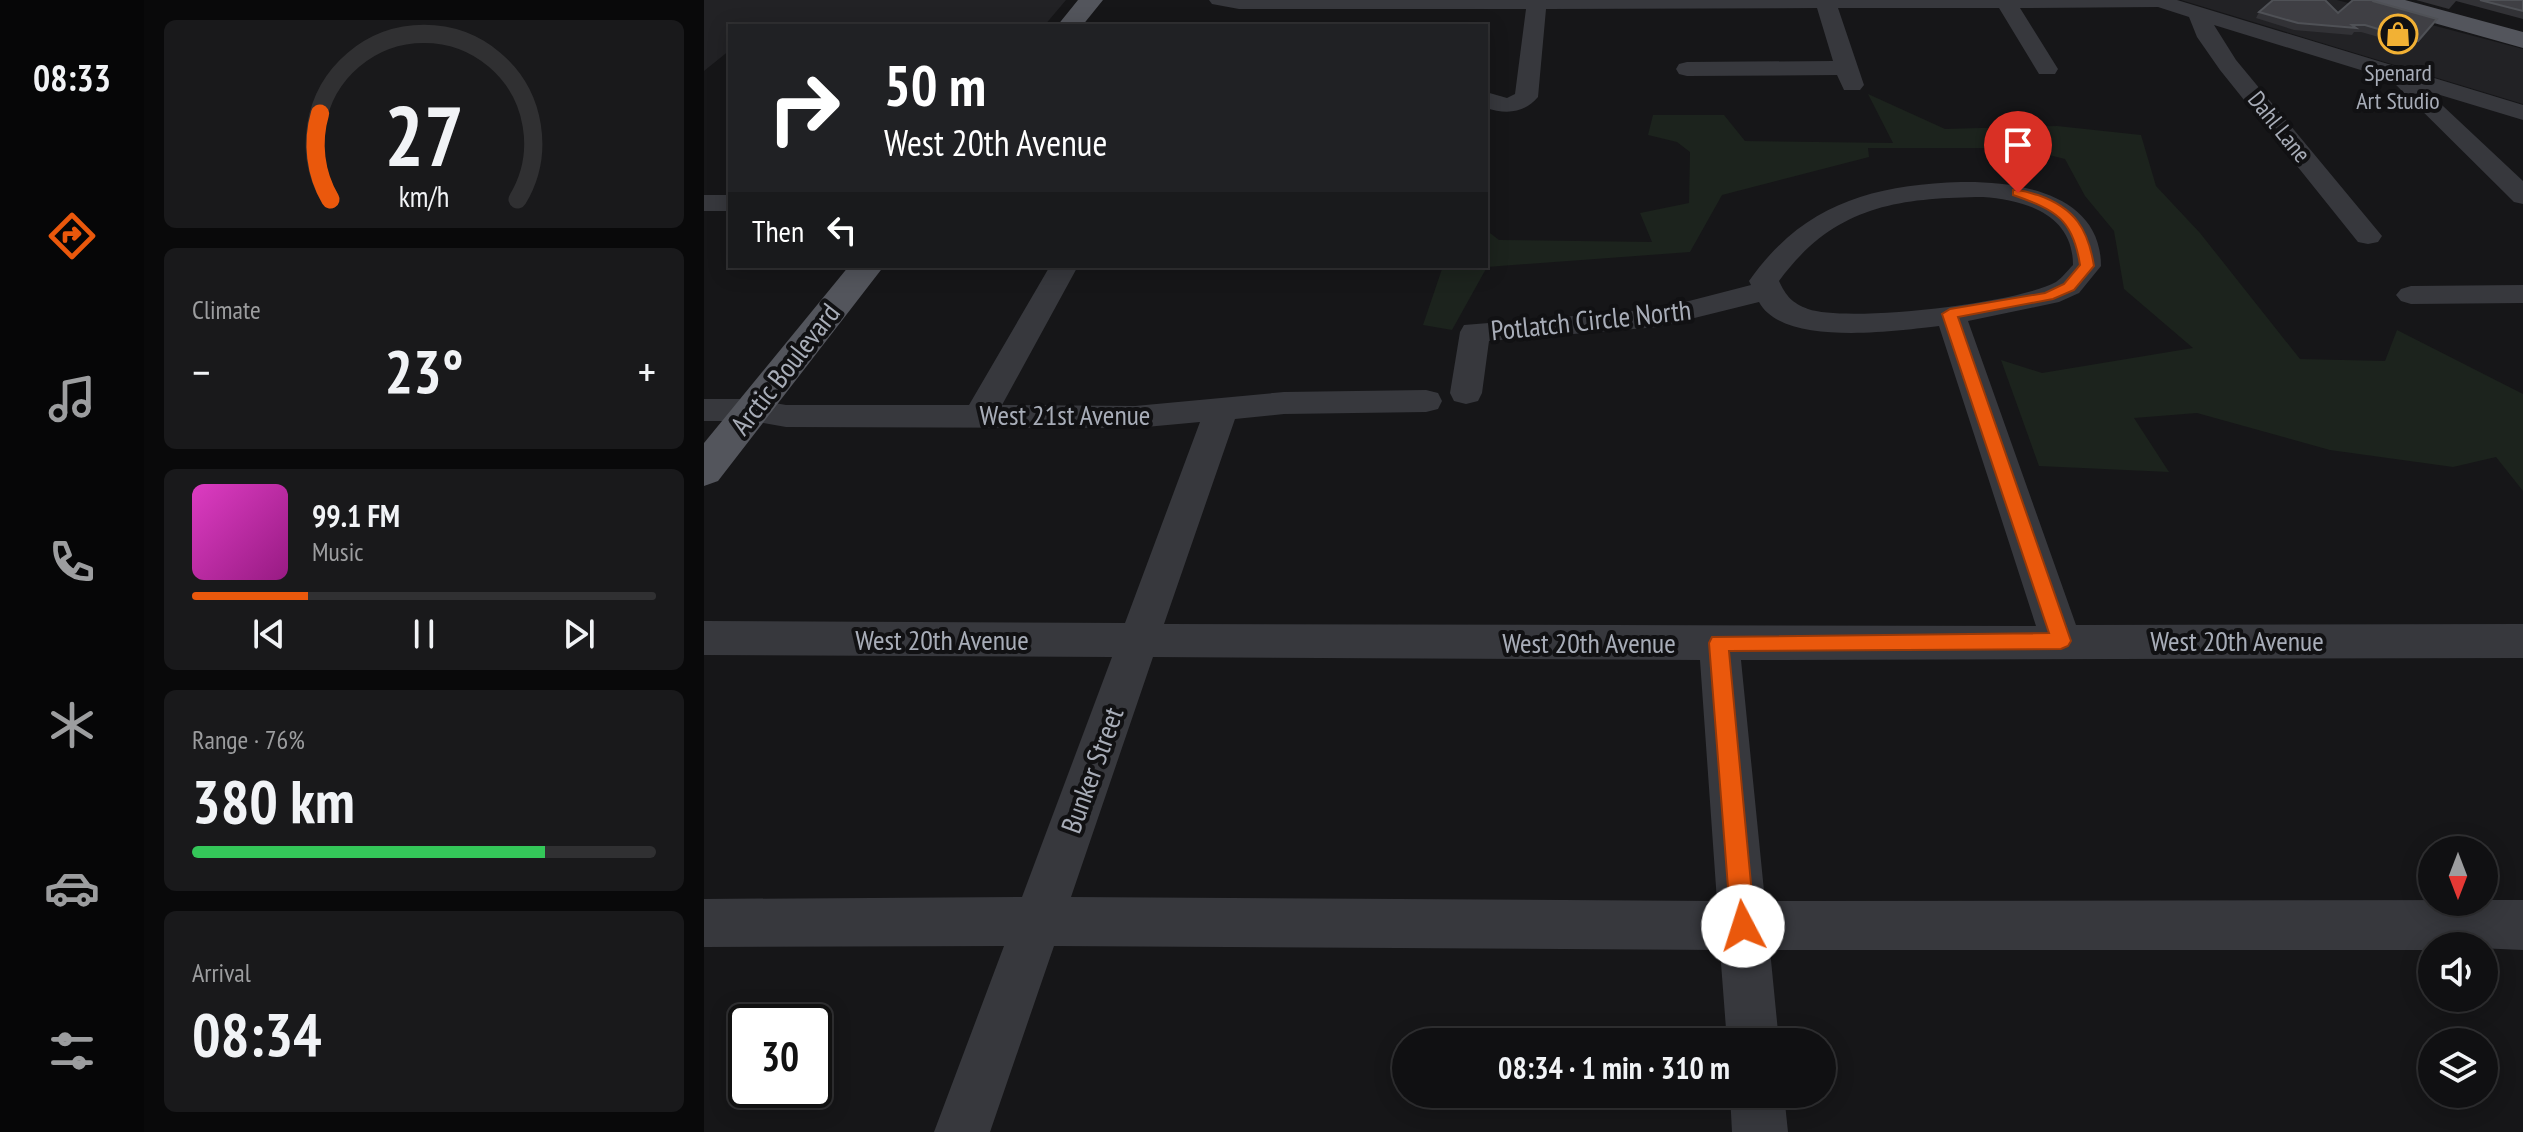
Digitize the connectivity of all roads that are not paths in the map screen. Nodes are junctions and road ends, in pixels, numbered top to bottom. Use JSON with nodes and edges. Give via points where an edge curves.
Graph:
{"nodes":[{"id":1,"x":1091,"y":0,"type":"edge"},
{"id":2,"x":1219,"y":0,"type":"edge"},
{"id":3,"x":2005,"y":0,"type":"edge"},
{"id":4,"x":2378,"y":0,"type":"edge"},
{"id":5,"x":1537,"y":1,"type":"edge"},
{"id":6,"x":1825,"y":1,"type":"edge"},
{"id":7,"x":2159,"y":1,"type":"edge"},
{"id":8,"x":2198,"y":13,"type":"junction"},
{"id":9,"x":1071,"y":24,"type":"edge"},
{"id":10,"x":2523,"y":40,"type":"edge"},
{"id":11,"x":1687,"y":69,"type":"dead end"},
{"id":12,"x":2047,"y":69,"type":"dead end"},
{"id":13,"x":2396,"y":74,"type":"junction"},
{"id":14,"x":1488,"y":100,"type":"edge"},
{"id":15,"x":2523,"y":113,"type":"edge"},
{"id":16,"x":2523,"y":196,"type":"edge"},
{"id":17,"x":704,"y":203,"type":"edge"},
{"id":18,"x":728,"y":203,"type":"edge"},
{"id":19,"x":2368,"y":236,"type":"dead end"},
{"id":20,"x":865,"y":268,"type":"edge"},
{"id":21,"x":1063,"y":268,"type":"edge"},
{"id":22,"x":1765,"y":291,"type":"junction"},
{"id":23,"x":2523,"y":294,"type":"edge"},
{"id":24,"x":2411,"y":295,"type":"dead end"},
{"id":25,"x":1950,"y":314,"type":"junction"},
{"id":26,"x":1466,"y":393,"type":"dead end"},
{"id":27,"x":1426,"y":401,"type":"dead end"},
{"id":28,"x":1222,"y":408,"type":"junction"},
{"id":29,"x":704,"y":410,"type":"edge"},
{"id":30,"x":752,"y":410,"type":"junction"},
{"id":31,"x":979,"y":416,"type":"junction"},
{"id":32,"x":704,"y":471,"type":"edge"},
{"id":33,"x":704,"y":638,"type":"edge"},
{"id":34,"x":1138,"y":641,"type":"junction"},
{"id":35,"x":2061,"y":641,"type":"junction"},
{"id":36,"x":2523,"y":641,"type":"edge"},
{"id":37,"x":1719,"y":643,"type":"junction"},
{"id":38,"x":1038,"y":921,"type":"junction"},
{"id":39,"x":704,"y":923,"type":"edge"},
{"id":40,"x":2523,"y":925,"type":"edge"},
{"id":41,"x":1743,"y":926,"type":"junction"},
{"id":42,"x":1752,"y":1028,"type":"edge"},
{"id":43,"x":1758,"y":1108,"type":"edge"},
{"id":44,"x":962,"y":1132,"type":"edge"},
{"id":45,"x":1760,"y":1132,"type":"edge"}],
"edges":[{"from":1,"to":9,"type":"main road"},
{"from":2,"to":5,"type":"street"},
{"from":3,"to":6,"type":"street"},
{"from":3,"to":7,"type":"street"},
{"from":3,"to":12,"type":"street"},
{"from":4,"to":10,"type":"main road"},
{"from":5,"to":6,"type":"street"},
{"from":5,"to":14,"type":"street","via":[[1526,97],[1516,105]]},
{"from":6,"to":11,"type":"street","via":[[1849,77]]},
{"from":7,"to":8,"type":"street"},
{"from":8,"to":13,"type":"street"},
{"from":8,"to":19,"type":"street","name":"Dahl Lane","via":[[2228,65]]},
{"from":13,"to":15,"type":"street"},
{"from":13,"to":16,"type":"street"},
{"from":17,"to":18,"type":"street"},
{"from":20,"to":30,"type":"main road","name":"Arctic Boulevard"},
{"from":21,"to":31,"type":"street"},
{"from":22,"to":25,"type":"street","via":[[1788,314],[1819,323]]},
{"from":22,"to":25,"type":"street","via":[[1771,271],[1821,224],[1881,195],[1947,190],[2018,193],[2062,211],[2075,227],[2087,266],[2069,287],[2038,299]]},
{"from":22,"to":26,"type":"street","name":"Potlatch Circle North","via":[[1658,318],[1475,332]]},
{"from":23,"to":24,"type":"street"},
{"from":25,"to":35,"type":"street"},
{"from":27,"to":28,"type":"street","name":"West 21st Avenue"},
{"from":28,"to":31,"type":"street","name":"West 21st Avenue","via":[[1135,417]]},
{"from":28,"to":34,"type":"street","name":"Bunker Street"},
{"from":29,"to":30,"type":"street","name":"West 21st Avenue"},
{"from":30,"to":31,"type":"street","name":"West 21st Avenue","via":[[786,416]]},
{"from":30,"to":32,"type":"main road","name":"Arctic Boulevard"},
{"from":33,"to":34,"type":"street","name":"West 20th Avenue"},
{"from":34,"to":37,"type":"street","name":"West 20th Avenue"},
{"from":34,"to":38,"type":"street","name":"Bunker Street"},
{"from":35,"to":36,"type":"street","name":"West 20th Avenue"},
{"from":35,"to":37,"type":"street","name":"West 20th Avenue"},
{"from":37,"to":41,"type":"street"},
{"from":38,"to":39,"type":"street"},
{"from":38,"to":41,"type":"street"},
{"from":38,"to":44,"type":"street","name":"Bunker Street"},
{"from":40,"to":41,"type":"street"},
{"from":41,"to":42,"type":"street"},
{"from":43,"to":45,"type":"street"}]}
